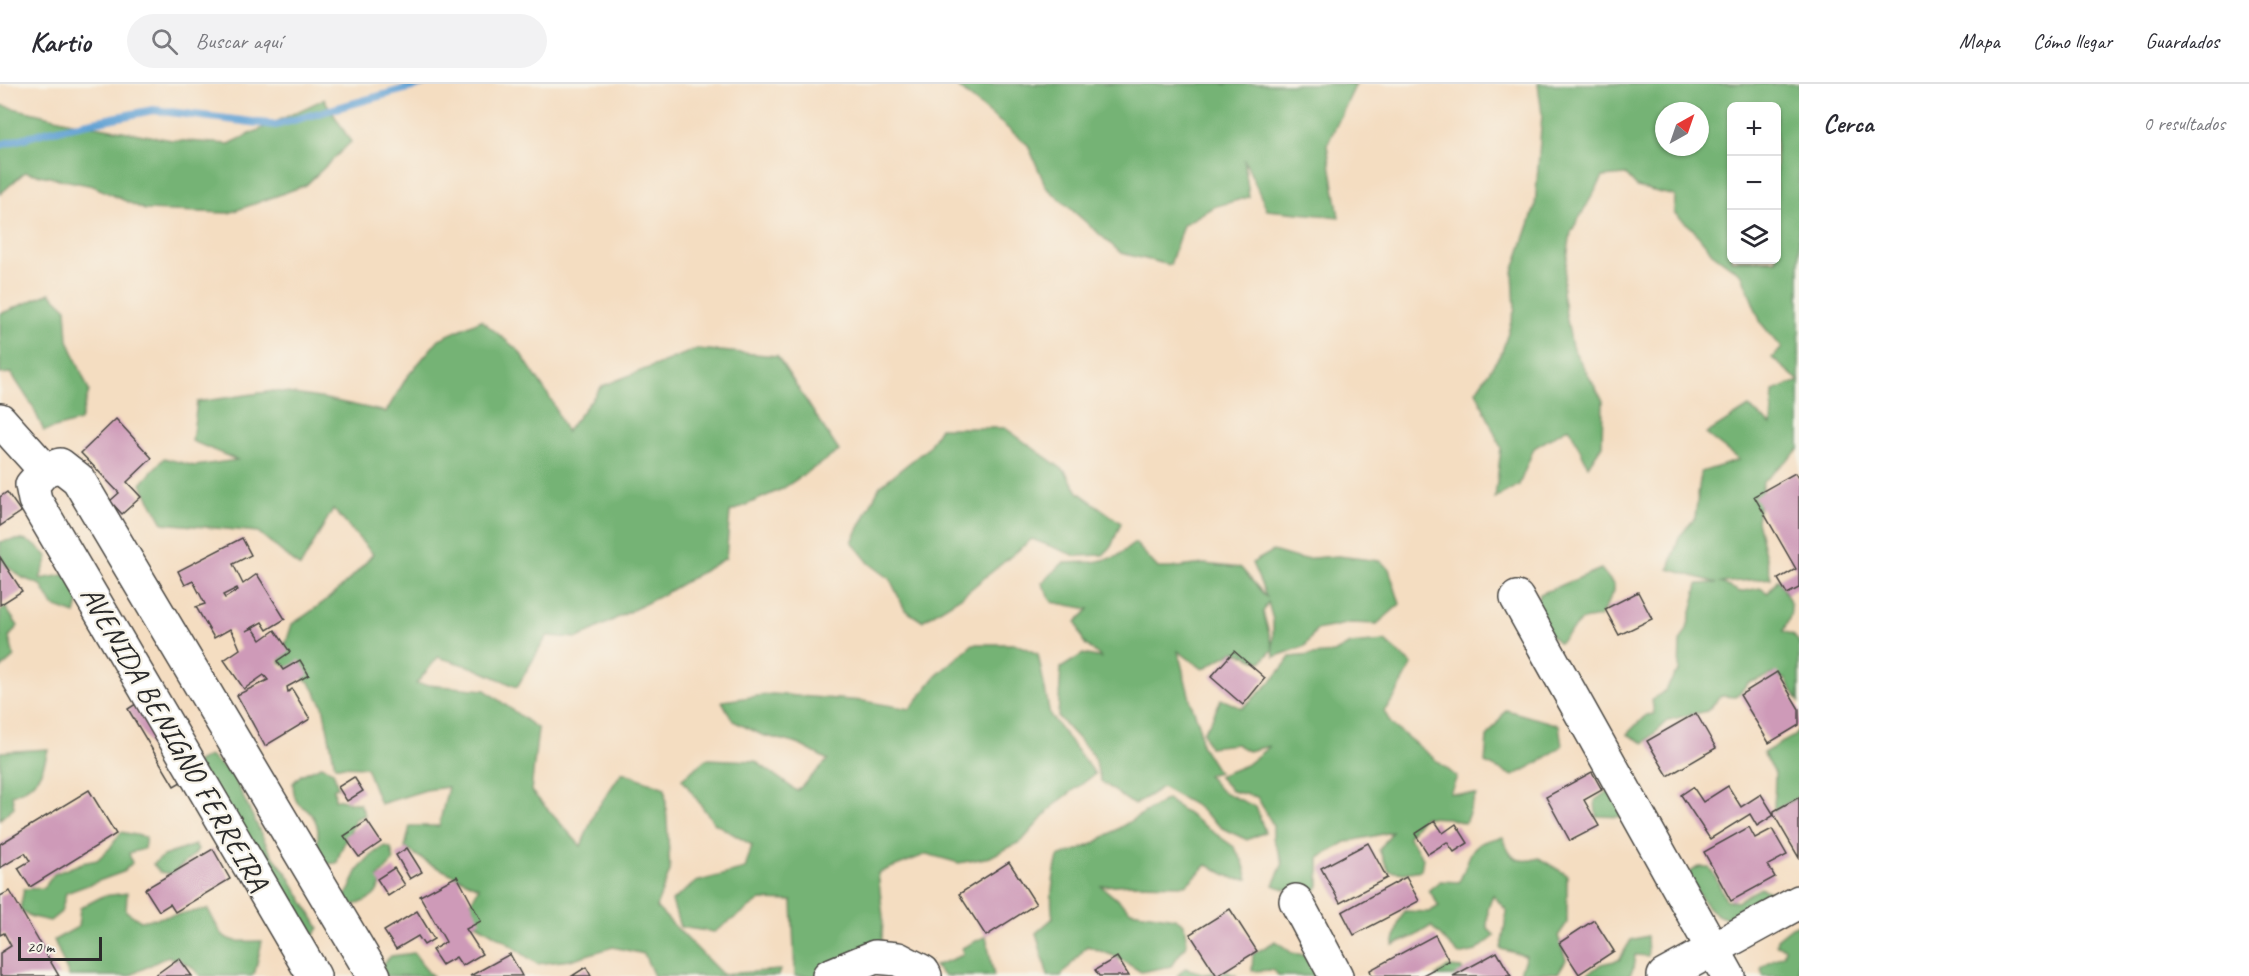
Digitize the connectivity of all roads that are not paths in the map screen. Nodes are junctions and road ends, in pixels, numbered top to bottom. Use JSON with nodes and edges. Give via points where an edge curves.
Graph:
{"nodes":[{"id":1,"x":0,"y":420,"type":"edge"},
{"id":2,"x":40,"y":485,"type":"junction"},
{"id":3,"x":1517,"y":598,"type":"dead end"},
{"id":4,"x":1296,"y":901,"type":"dead end"},
{"id":5,"x":1799,"y":902,"type":"edge"},
{"id":6,"x":1720,"y":963,"type":"edge"},
{"id":7,"x":367,"y":974,"type":"edge"},
{"id":8,"x":924,"y":974,"type":"edge"},
{"id":9,"x":314,"y":976,"type":"edge"},
{"id":10,"x":829,"y":976,"type":"edge"},
{"id":11,"x":1336,"y":976,"type":"edge"},
{"id":12,"x":1664,"y":976,"type":"edge"}],
"edges":[{"from":1,"to":2,"type":"street","name":"AVENIDA BENIGNO FERREIRA"},
{"from":2,"to":7,"type":"street","via":[[60,465],[78,479]]},
{"from":2,"to":9,"type":"street","name":"AVENIDA BENIGNO FERREIRA"},
{"from":3,"to":6,"type":"street"},
{"from":4,"to":11,"type":"street"},
{"from":5,"to":6,"type":"street"},
{"from":6,"to":12,"type":"street"},
{"from":8,"to":10,"type":"street","via":[[898,958],[875,957]]}]}
